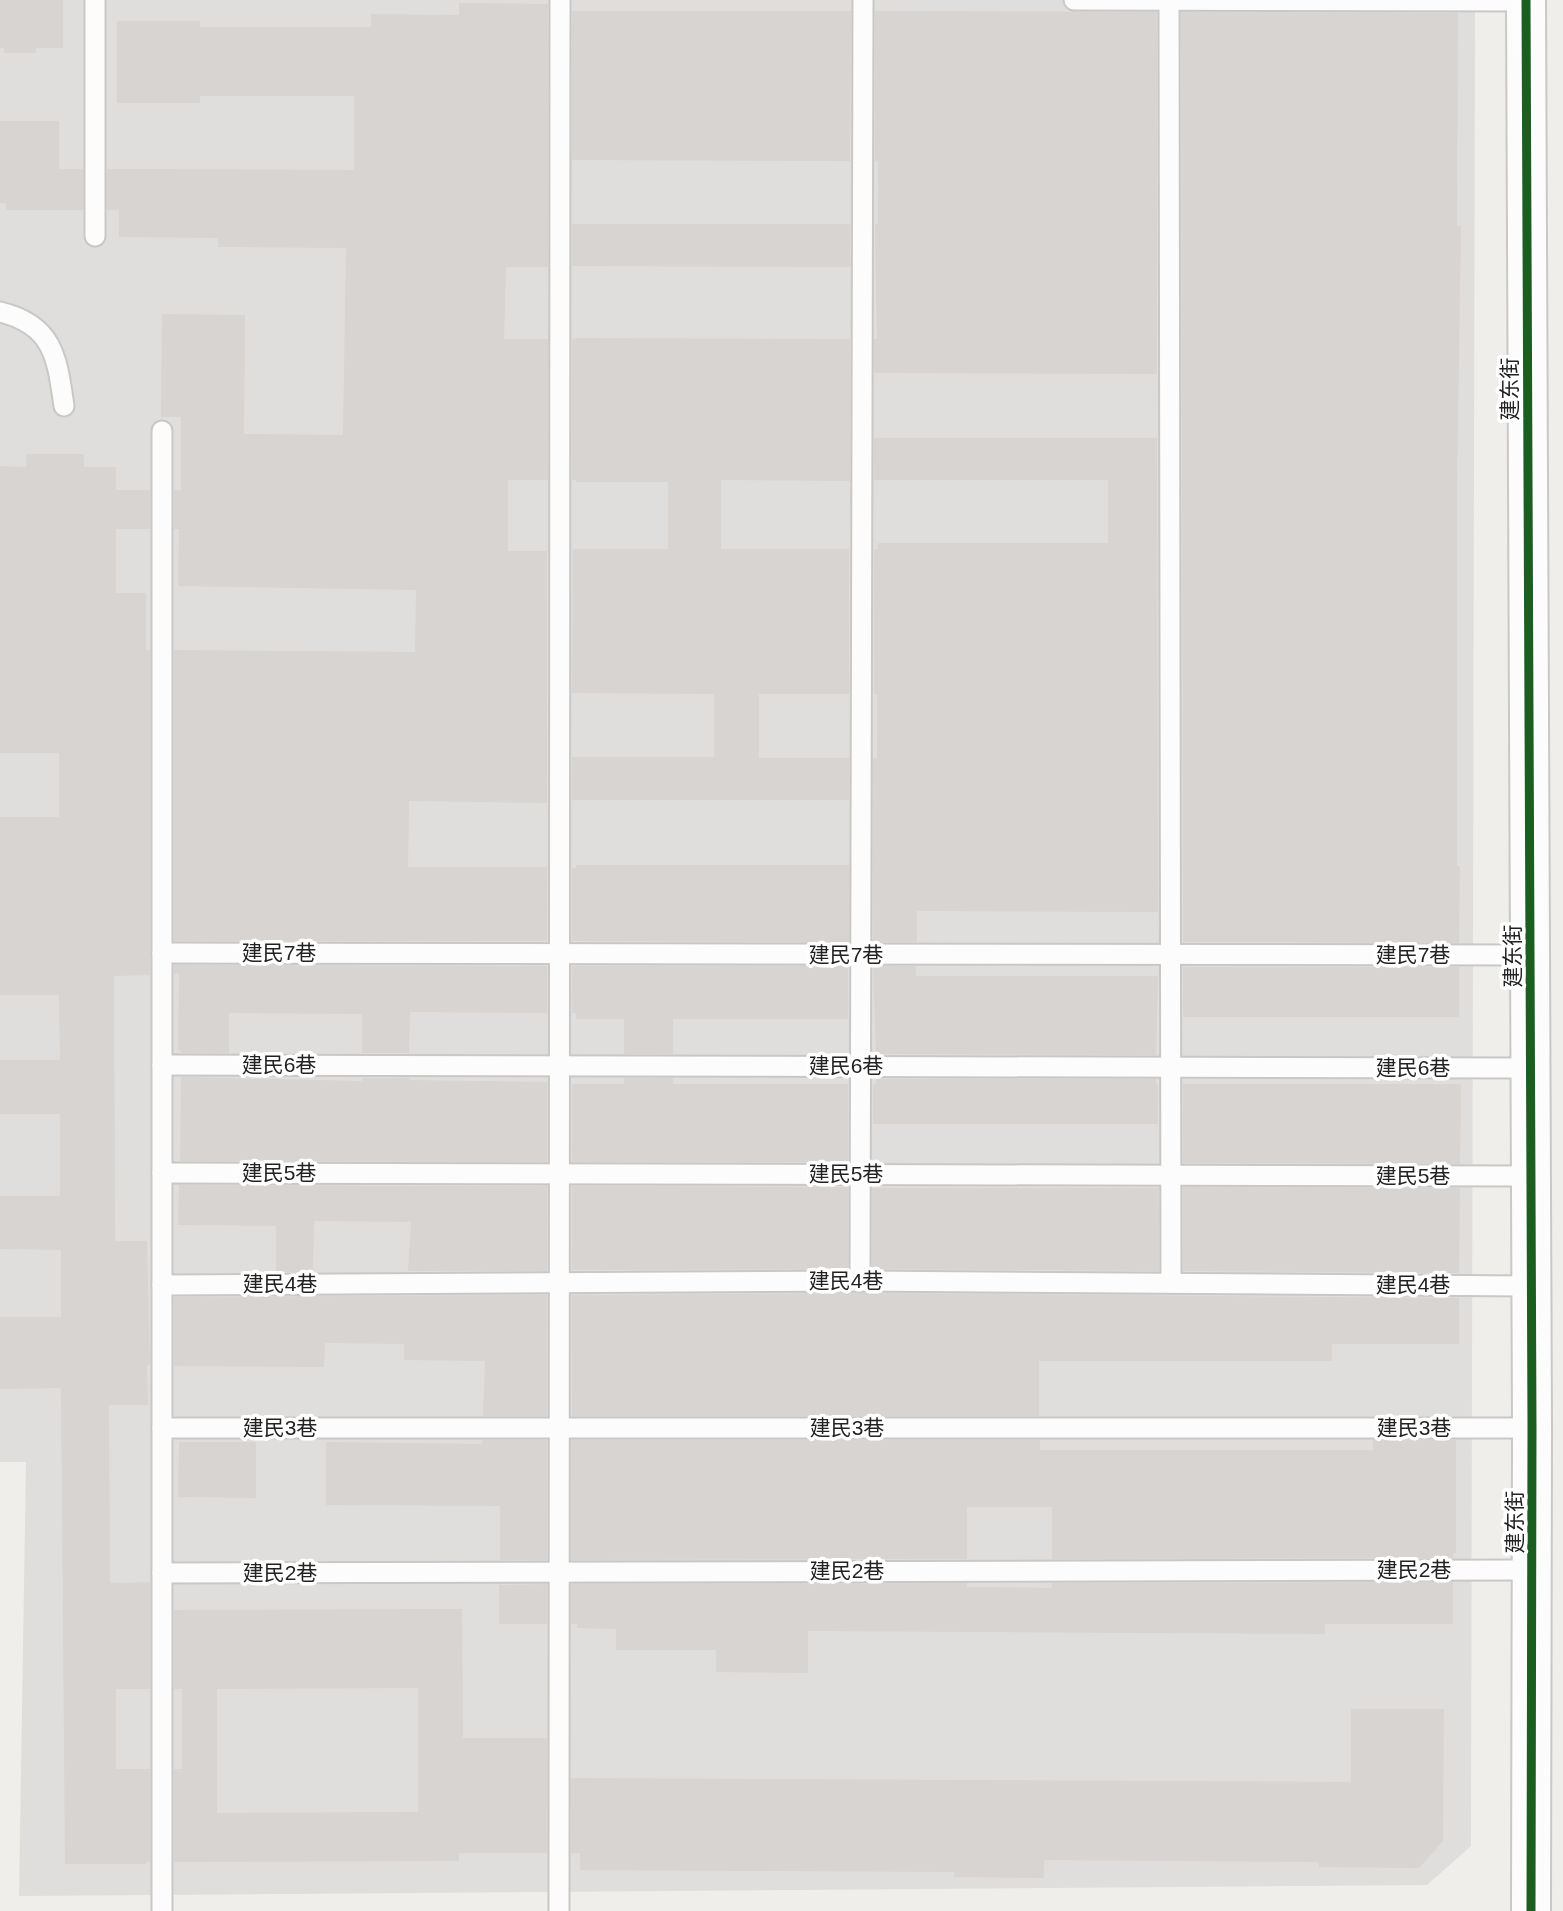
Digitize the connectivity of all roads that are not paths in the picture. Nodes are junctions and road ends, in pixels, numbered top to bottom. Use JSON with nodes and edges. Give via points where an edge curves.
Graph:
{"nodes":[{"id":1,"x":95,"y":0,"type":"edge"},
{"id":2,"x":560,"y":0,"type":"edge"},
{"id":3,"x":863,"y":0,"type":"edge"},
{"id":4,"x":1074,"y":0,"type":"edge"},
{"id":5,"x":1169,"y":0,"type":"edge"},
{"id":6,"x":1526,"y":0,"type":"edge"},
{"id":7,"x":95,"y":236,"type":"dead end"},
{"id":8,"x":0,"y":312,"type":"edge"},
{"id":9,"x":64,"y":406,"type":"dead end"},
{"id":10,"x":162,"y":431,"type":"dead end"},
{"id":11,"x":162,"y":953,"type":"junction"},
{"id":12,"x":559,"y":954,"type":"junction"},
{"id":13,"x":861,"y":955,"type":"junction"},
{"id":14,"x":1170,"y":955,"type":"junction"},
{"id":15,"x":1530,"y":955,"type":"junction"},
{"id":16,"x":162,"y":1065,"type":"junction"},
{"id":17,"x":559,"y":1066,"type":"junction"},
{"id":18,"x":860,"y":1066,"type":"junction"},
{"id":19,"x":1171,"y":1067,"type":"junction"},
{"id":20,"x":1531,"y":1068,"type":"junction"},
{"id":21,"x":162,"y":1173,"type":"junction"},
{"id":22,"x":559,"y":1174,"type":"junction"},
{"id":23,"x":860,"y":1174,"type":"junction"},
{"id":24,"x":1171,"y":1175,"type":"junction"},
{"id":25,"x":1531,"y":1176,"type":"junction"},
{"id":26,"x":860,"y":1281,"type":"junction"},
{"id":27,"x":559,"y":1283,"type":"junction"},
{"id":28,"x":1171,"y":1283,"type":"junction"},
{"id":29,"x":162,"y":1285,"type":"junction"},
{"id":30,"x":1531,"y":1286,"type":"junction"},
{"id":31,"x":162,"y":1428,"type":"junction"},
{"id":32,"x":559,"y":1428,"type":"junction"},
{"id":33,"x":1532,"y":1428,"type":"junction"},
{"id":34,"x":1532,"y":1570,"type":"junction"},
{"id":35,"x":559,"y":1572,"type":"junction"},
{"id":36,"x":162,"y":1573,"type":"junction"},
{"id":37,"x":162,"y":1911,"type":"edge"},
{"id":38,"x":559,"y":1911,"type":"edge"},
{"id":39,"x":1531,"y":1911,"type":"edge"}],
"edges":[{"from":1,"to":7,"type":"lane"},
{"from":2,"to":12,"type":"lane"},
{"from":3,"to":13,"type":"lane"},
{"from":4,"to":5,"type":"lane"},
{"from":5,"to":6,"type":"lane"},
{"from":5,"to":14,"type":"lane"},
{"from":6,"to":15,"type":"street","name":"建东街"},
{"from":8,"to":9,"type":"lane","via":[[35,326],[49,344],[58,365]]},
{"from":10,"to":11,"type":"lane"},
{"from":11,"to":12,"type":"lane","name":"建民7巷"},
{"from":11,"to":16,"type":"lane"},
{"from":12,"to":13,"type":"lane","name":"建民7巷"},
{"from":12,"to":17,"type":"lane"},
{"from":13,"to":14,"type":"lane","name":"建民7巷"},
{"from":13,"to":18,"type":"lane"},
{"from":14,"to":15,"type":"lane","name":"建民7巷"},
{"from":14,"to":19,"type":"lane"},
{"from":15,"to":20,"type":"street","name":"建东街"},
{"from":16,"to":17,"type":"lane","name":"建民6巷"},
{"from":16,"to":21,"type":"lane"},
{"from":17,"to":18,"type":"lane","name":"建民6巷"},
{"from":17,"to":22,"type":"lane"},
{"from":18,"to":19,"type":"lane","name":"建民6巷"},
{"from":18,"to":23,"type":"lane"},
{"from":19,"to":20,"type":"lane","name":"建民6巷"},
{"from":19,"to":24,"type":"lane"},
{"from":20,"to":25,"type":"street","name":"建东街"},
{"from":21,"to":22,"type":"lane","name":"建民5巷"},
{"from":21,"to":29,"type":"lane"},
{"from":22,"to":23,"type":"lane","name":"建民5巷"},
{"from":22,"to":27,"type":"lane"},
{"from":23,"to":24,"type":"lane","name":"建民5巷"},
{"from":23,"to":26,"type":"lane"},
{"from":24,"to":25,"type":"lane","name":"建民5巷"},
{"from":24,"to":28,"type":"lane"},
{"from":25,"to":30,"type":"street","name":"建东街"},
{"from":26,"to":27,"type":"lane","name":"建民4巷"},
{"from":26,"to":28,"type":"lane","name":"建民4巷"},
{"from":27,"to":29,"type":"lane","name":"建民4巷"},
{"from":27,"to":32,"type":"lane"},
{"from":28,"to":30,"type":"lane","name":"建民4巷"},
{"from":29,"to":31,"type":"lane"},
{"from":30,"to":33,"type":"street","name":"建东街"},
{"from":31,"to":32,"type":"lane","name":"建民3巷"},
{"from":31,"to":36,"type":"lane"},
{"from":32,"to":33,"type":"lane","name":"建民3巷"},
{"from":32,"to":35,"type":"lane"},
{"from":33,"to":34,"type":"street","name":"建东街"},
{"from":34,"to":35,"type":"lane","name":"建民2巷"},
{"from":34,"to":39,"type":"street","name":"建东街"},
{"from":35,"to":36,"type":"lane","name":"建民2巷"},
{"from":35,"to":38,"type":"lane"},
{"from":36,"to":37,"type":"lane"}]}
